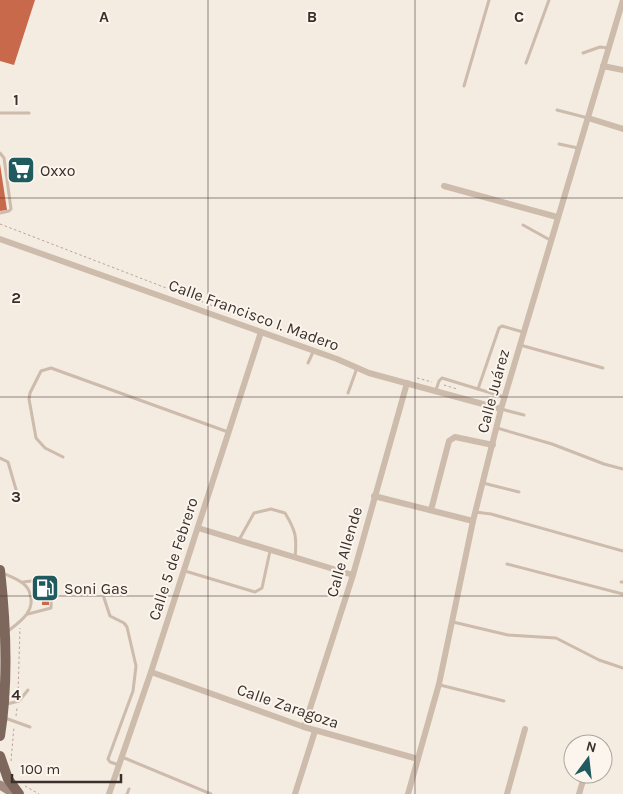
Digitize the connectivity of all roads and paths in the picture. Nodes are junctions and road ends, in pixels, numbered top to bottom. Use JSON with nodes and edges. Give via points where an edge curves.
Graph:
{"nodes":[{"id":1,"x":489,"y":0,"type":"edge"},
{"id":2,"x":549,"y":0,"type":"edge"},
{"id":3,"x":623,"y":0,"type":"edge"},
{"id":4,"x":621,"y":15,"type":"edge"},
{"id":5,"x":609,"y":48,"type":"junction"},
{"id":6,"x":583,"y":53,"type":"dead end"},
{"id":7,"x":526,"y":63,"type":"dead end"},
{"id":8,"x":603,"y":66,"type":"junction"},
{"id":9,"x":623,"y":70,"type":"edge"},
{"id":10,"x":464,"y":86,"type":"dead end"},
{"id":11,"x":557,"y":110,"type":"dead end"},
{"id":12,"x":0,"y":113,"type":"edge"},
{"id":13,"x":29,"y":113,"type":"dead end"},
{"id":14,"x":588,"y":118,"type":"junction"},
{"id":15,"x":623,"y":129,"type":"edge"},
{"id":16,"x":559,"y":144,"type":"dead end"},
{"id":17,"x":578,"y":148,"type":"junction"},
{"id":18,"x":0,"y":153,"type":"edge"},
{"id":19,"x":444,"y":186,"type":"dead end"},
{"id":20,"x":0,"y":212,"type":"edge"},
{"id":21,"x":557,"y":217,"type":"junction"},
{"id":22,"x":0,"y":224,"type":"edge"},
{"id":23,"x":523,"y":225,"type":"dead end"},
{"id":24,"x":0,"y":240,"type":"edge"},
{"id":25,"x":550,"y":240,"type":"junction"},
{"id":26,"x":244,"y":318,"type":"dead end"},
{"id":27,"x":262,"y":332,"type":"junction"},
{"id":28,"x":524,"y":332,"type":"junction"},
{"id":29,"x":520,"y":345,"type":"junction"},
{"id":30,"x":314,"y":350,"type":"junction"},
{"id":31,"x":308,"y":363,"type":"dead end"},
{"id":32,"x":358,"y":368,"type":"junction"},
{"id":33,"x":603,"y":368,"type":"dead end"},
{"id":34,"x":408,"y":380,"type":"junction"},
{"id":35,"x":437,"y":387,"type":"junction"},
{"id":36,"x":456,"y":389,"type":"dead end"},
{"id":37,"x":478,"y":389,"type":"junction"},
{"id":38,"x":348,"y":393,"type":"dead end"},
{"id":39,"x":504,"y":397,"type":"junction"},
{"id":40,"x":501,"y":408,"type":"junction"},
{"id":41,"x":524,"y":415,"type":"dead end"},
{"id":42,"x":497,"y":428,"type":"junction"},
{"id":43,"x":229,"y":432,"type":"junction"},
{"id":44,"x":493,"y":445,"type":"junction"},
{"id":45,"x":63,"y":457,"type":"dead end"},
{"id":46,"x":0,"y":458,"type":"edge"},
{"id":47,"x":623,"y":469,"type":"edge"},
{"id":48,"x":483,"y":483,"type":"junction"},
{"id":49,"x":519,"y":492,"type":"dead end"},
{"id":50,"x":17,"y":493,"type":"dead end"},
{"id":51,"x":374,"y":496,"type":"junction"},
{"id":52,"x":431,"y":510,"type":"junction"},
{"id":53,"x":475,"y":512,"type":"junction"},
{"id":54,"x":472,"y":521,"type":"junction"},
{"id":55,"x":198,"y":528,"type":"junction"},
{"id":56,"x":238,"y":541,"type":"junction"},
{"id":57,"x":270,"y":551,"type":"junction"},
{"id":58,"x":623,"y":551,"type":"edge"},
{"id":59,"x":294,"y":558,"type":"junction"},
{"id":60,"x":507,"y":564,"type":"dead end"},
{"id":61,"x":0,"y":571,"type":"edge"},
{"id":62,"x":184,"y":571,"type":"junction"},
{"id":63,"x":353,"y":575,"type":"junction"},
{"id":64,"x":23,"y":582,"type":"junction"},
{"id":65,"x":623,"y":594,"type":"edge"},
{"id":66,"x":104,"y":598,"type":"dead end"},
{"id":67,"x":27,"y":614,"type":"junction"},
{"id":68,"x":20,"y":621,"type":"junction"},
{"id":69,"x":452,"y":622,"type":"junction"},
{"id":70,"x":5,"y":634,"type":"junction"},
{"id":71,"x":623,"y":668,"type":"edge"},
{"id":72,"x":151,"y":672,"type":"junction"},
{"id":73,"x":439,"y":684,"type":"junction"},
{"id":74,"x":28,"y":690,"type":"dead end"},
{"id":75,"x":17,"y":701,"type":"junction"},
{"id":76,"x":504,"y":701,"type":"dead end"},
{"id":77,"x":3,"y":704,"type":"junction"},
{"id":78,"x":2,"y":717,"type":"junction"},
{"id":79,"x":15,"y":721,"type":"junction"},
{"id":80,"x":30,"y":727,"type":"dead end"},
{"id":81,"x":304,"y":727,"type":"junction"},
{"id":82,"x":525,"y":729,"type":"dead end"},
{"id":83,"x":315,"y":731,"type":"junction"},
{"id":84,"x":0,"y":736,"type":"edge"},
{"id":85,"x":0,"y":756,"type":"edge"},
{"id":86,"x":122,"y":757,"type":"junction"},
{"id":87,"x":418,"y":759,"type":"junction"},
{"id":88,"x":11,"y":765,"type":"dead end"},
{"id":89,"x":119,"y":765,"type":"junction"},
{"id":90,"x":0,"y":785,"type":"edge"},
{"id":91,"x":129,"y":789,"type":"dead end"},
{"id":92,"x":19,"y":791,"type":"edge"},
{"id":93,"x":39,"y":794,"type":"edge"},
{"id":94,"x":109,"y":794,"type":"edge"},
{"id":95,"x":127,"y":794,"type":"edge"},
{"id":96,"x":211,"y":794,"type":"edge"},
{"id":97,"x":295,"y":794,"type":"edge"},
{"id":98,"x":408,"y":794,"type":"edge"},
{"id":99,"x":507,"y":794,"type":"edge"}],
"edges":[{"from":1,"to":10,"type":"lane"},
{"from":2,"to":7,"type":"lane"},
{"from":3,"to":4,"type":"street","name":"Calle Juárez"},
{"from":4,"to":5,"type":"street","name":"Calle Juárez"},
{"from":5,"to":6,"type":"lane","via":[[600,47]]},
{"from":5,"to":8,"type":"street","name":"Calle Juárez"},
{"from":8,"to":9,"type":"street"},
{"from":8,"to":14,"type":"street","name":"Calle Juárez"},
{"from":11,"to":14,"type":"lane"},
{"from":12,"to":13,"type":"lane"},
{"from":14,"to":15,"type":"street"},
{"from":14,"to":17,"type":"street","name":"Calle Juárez"},
{"from":16,"to":17,"type":"lane"},
{"from":17,"to":21,"type":"street","name":"Calle Juárez"},
{"from":18,"to":20,"type":"lane","via":[[4,158],[11,209]]},
{"from":19,"to":21,"type":"street"},
{"from":21,"to":25,"type":"street","name":"Calle Juárez"},
{"from":22,"to":26,"type":"path"},
{"from":23,"to":25,"type":"lane"},
{"from":24,"to":27,"type":"street","name":"Calle Francisco I. Madero"},
{"from":25,"to":28,"type":"street","name":"Calle Juárez"},
{"from":27,"to":30,"type":"street","name":"Calle Francisco I. Madero"},
{"from":27,"to":43,"type":"street","name":"Calle 5 de Febrero"},
{"from":28,"to":29,"type":"street","name":"Calle Juárez"},
{"from":28,"to":37,"type":"lane","via":[[502,326],[498,328]]},
{"from":29,"to":33,"type":"lane"},
{"from":29,"to":39,"type":"street","name":"Calle Juárez"},
{"from":30,"to":31,"type":"lane"},
{"from":30,"to":32,"type":"street","name":"Calle Francisco I. Madero"},
{"from":32,"to":34,"type":"street","name":"Calle Francisco I. Madero"},
{"from":32,"to":38,"type":"lane"},
{"from":34,"to":35,"type":"street","name":"Calle Francisco I. Madero"},
{"from":34,"to":35,"type":"path"},
{"from":34,"to":51,"type":"street","name":"Calle Allende"},
{"from":35,"to":36,"type":"path"},
{"from":35,"to":37,"type":"lane","via":[[442,378]]},
{"from":35,"to":40,"type":"street","name":"Calle Francisco I. Madero"},
{"from":37,"to":39,"type":"lane"},
{"from":39,"to":40,"type":"street","name":"Calle Juárez"},
{"from":40,"to":41,"type":"lane"},
{"from":40,"to":42,"type":"street","name":"Calle Juárez"},
{"from":42,"to":44,"type":"street","name":"Calle Juárez"},
{"from":42,"to":47,"type":"lane"},
{"from":43,"to":45,"type":"lane","via":[[51,368],[41,371],[29,399],[36,438],[45,448]]},
{"from":43,"to":55,"type":"street","name":"Calle 5 de Febrero"},
{"from":44,"to":48,"type":"street","name":"Calle Juárez"},
{"from":44,"to":52,"type":"street","via":[[455,437],[449,441]]},
{"from":46,"to":50,"type":"lane","via":[[8,462]]},
{"from":48,"to":49,"type":"lane"},
{"from":48,"to":53,"type":"street","name":"Calle Juárez"},
{"from":51,"to":52,"type":"street"},
{"from":51,"to":63,"type":"street","name":"Calle Allende"},
{"from":52,"to":54,"type":"street"},
{"from":53,"to":54,"type":"street","name":"Calle Juárez"},
{"from":53,"to":58,"type":"lane"},
{"from":54,"to":69,"type":"street","name":"Calle Juárez"},
{"from":55,"to":56,"type":"street"},
{"from":55,"to":62,"type":"street","name":"Calle 5 de Febrero"},
{"from":56,"to":57,"type":"street"},
{"from":56,"to":59,"type":"lane","via":[[254,513],[271,509],[285,513],[296,537]]},
{"from":57,"to":59,"type":"street"},
{"from":57,"to":62,"type":"lane","via":[[262,588],[255,592]]},
{"from":59,"to":63,"type":"street"},
{"from":60,"to":65,"type":"lane"},
{"from":61,"to":64,"type":"lane"},
{"from":61,"to":70,"type":"main road"},
{"from":62,"to":72,"type":"street","name":"Calle 5 de Febrero"},
{"from":63,"to":81,"type":"street","name":"Calle Allende"},
{"from":64,"to":67,"type":"lane","via":[[31,597]]},
{"from":64,"to":67,"type":"lane","via":[[52,581],[51,608]]},
{"from":66,"to":89,"type":"lane","via":[[110,616],[128,627],[136,666],[133,691],[108,759]]},
{"from":67,"to":68,"type":"lane"},
{"from":68,"to":70,"type":"lane"},
{"from":68,"to":75,"type":"path"},
{"from":69,"to":71,"type":"lane","via":[[508,634],[556,638],[599,660]]},
{"from":69,"to":73,"type":"street","name":"Calle Juárez"},
{"from":70,"to":77,"type":"main road"},
{"from":72,"to":81,"type":"street","name":"Calle Zaragoza"},
{"from":72,"to":86,"type":"street","name":"Calle 5 de Febrero"},
{"from":73,"to":76,"type":"lane"},
{"from":73,"to":87,"type":"street","name":"Calle Juárez"},
{"from":74,"to":75,"type":"lane"},
{"from":75,"to":77,"type":"lane"},
{"from":75,"to":79,"type":"path"},
{"from":77,"to":78,"type":"main road"},
{"from":78,"to":79,"type":"lane"},
{"from":78,"to":84,"type":"main road"},
{"from":79,"to":80,"type":"lane"},
{"from":79,"to":88,"type":"path"},
{"from":81,"to":83,"type":"street","name":"Calle Zaragoza"},
{"from":82,"to":99,"type":"street"},
{"from":83,"to":87,"type":"street","name":"Calle Zaragoza"},
{"from":83,"to":97,"type":"street"},
{"from":85,"to":92,"type":"main road","via":[[8,779]]},
{"from":86,"to":89,"type":"street","name":"Calle 5 de Febrero"},
{"from":86,"to":96,"type":"lane"},
{"from":87,"to":98,"type":"street","name":"Calle Juárez"},
{"from":89,"to":94,"type":"street","name":"Calle 5 de Febrero"},
{"from":90,"to":92,"type":"street"},
{"from":91,"to":95,"type":"lane"},
{"from":92,"to":93,"type":"path"}]}
